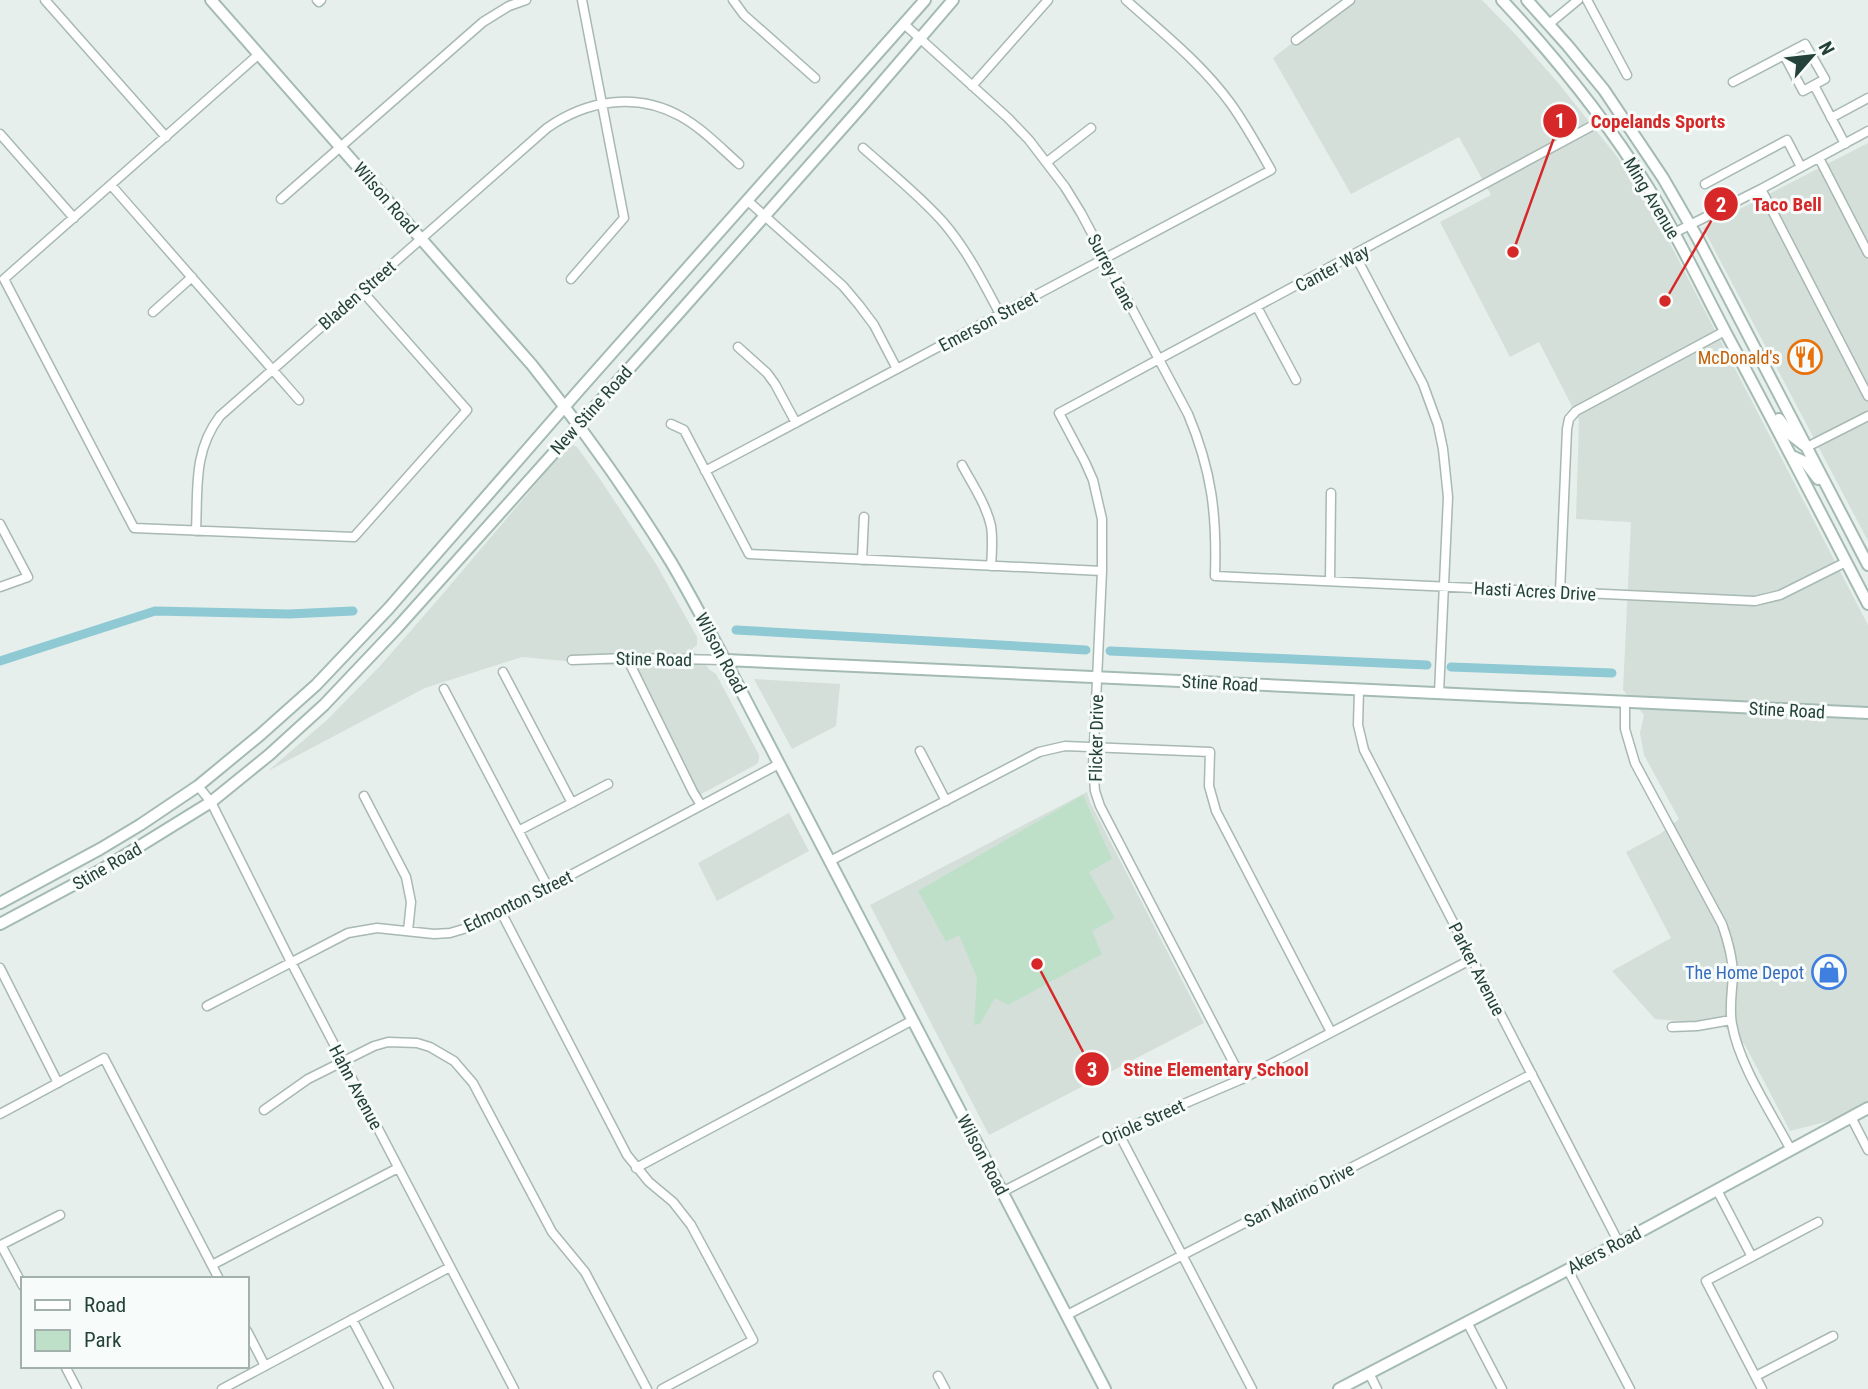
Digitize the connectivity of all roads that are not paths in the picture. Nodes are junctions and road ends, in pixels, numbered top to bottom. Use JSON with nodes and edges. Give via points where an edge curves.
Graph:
{"nodes":[{"id":1,"x":45,"y":0,"type":"edge"},
{"id":2,"x":211,"y":0,"type":"edge"},
{"id":3,"x":526,"y":0,"type":"edge"},
{"id":4,"x":582,"y":0,"type":"edge"},
{"id":5,"x":733,"y":0,"type":"edge"},
{"id":6,"x":925,"y":0,"type":"edge"},
{"id":7,"x":953,"y":0,"type":"edge"},
{"id":8,"x":1048,"y":0,"type":"edge"},
{"id":9,"x":1126,"y":0,"type":"edge"},
{"id":10,"x":1350,"y":0,"type":"edge"},
{"id":11,"x":1502,"y":0,"type":"edge"},
{"id":12,"x":1527,"y":0,"type":"edge"},
{"id":13,"x":1578,"y":0,"type":"edge"},
{"id":14,"x":1587,"y":0,"type":"edge"},
{"id":15,"x":904,"y":24,"type":"junction"},
{"id":16,"x":1549,"y":24,"type":"junction"},
{"id":17,"x":920,"y":38,"type":"junction"},
{"id":18,"x":1296,"y":40,"type":"dead end"},
{"id":19,"x":260,"y":54,"type":"junction"},
{"id":20,"x":1784,"y":55,"type":"junction"},
{"id":21,"x":1569,"y":75,"type":"junction"},
{"id":22,"x":1627,"y":75,"type":"dead end"},
{"id":23,"x":815,"y":78,"type":"dead end"},
{"id":24,"x":1734,"y":82,"type":"dead end"},
{"id":25,"x":1814,"y":85,"type":"junction"},
{"id":26,"x":972,"y":86,"type":"junction"},
{"id":27,"x":1868,"y":98,"type":"edge"},
{"id":28,"x":602,"y":103,"type":"junction"},
{"id":29,"x":1615,"y":106,"type":"junction"},
{"id":30,"x":1831,"y":118,"type":"junction"},
{"id":31,"x":1603,"y":120,"type":"junction"},
{"id":32,"x":1091,"y":128,"type":"dead end"},
{"id":33,"x":1868,"y":131,"type":"edge"},
{"id":34,"x":0,"y":134,"type":"edge"},
{"id":35,"x":166,"y":137,"type":"junction"},
{"id":36,"x":1845,"y":144,"type":"junction"},
{"id":37,"x":341,"y":146,"type":"junction"},
{"id":38,"x":863,"y":148,"type":"dead end"},
{"id":39,"x":1819,"y":158,"type":"junction"},
{"id":40,"x":1650,"y":159,"type":"junction"},
{"id":41,"x":1047,"y":162,"type":"junction"},
{"id":42,"x":739,"y":164,"type":"dead end"},
{"id":43,"x":1801,"y":167,"type":"junction"},
{"id":44,"x":1705,"y":184,"type":"dead end"},
{"id":45,"x":111,"y":185,"type":"junction"},
{"id":46,"x":1761,"y":189,"type":"junction"},
{"id":47,"x":281,"y":199,"type":"dead end"},
{"id":48,"x":748,"y":201,"type":"junction"},
{"id":49,"x":764,"y":216,"type":"junction"},
{"id":50,"x":74,"y":218,"type":"junction"},
{"id":51,"x":1691,"y":225,"type":"junction"},
{"id":52,"x":1674,"y":233,"type":"junction"},
{"id":53,"x":422,"y":239,"type":"junction"},
{"id":54,"x":1868,"y":253,"type":"edge"},
{"id":55,"x":1356,"y":255,"type":"junction"},
{"id":56,"x":1105,"y":258,"type":"junction"},
{"id":57,"x":192,"y":277,"type":"junction"},
{"id":58,"x":570,"y":279,"type":"dead end"},
{"id":59,"x":362,"y":291,"type":"junction"},
{"id":60,"x":1257,"y":307,"type":"junction"},
{"id":61,"x":153,"y":312,"type":"dead end"},
{"id":62,"x":1000,"y":314,"type":"junction"},
{"id":63,"x":1726,"y":331,"type":"junction"},
{"id":64,"x":738,"y":347,"type":"dead end"},
{"id":65,"x":1159,"y":360,"type":"junction"},
{"id":66,"x":897,"y":369,"type":"junction"},
{"id":67,"x":273,"y":370,"type":"junction"},
{"id":68,"x":1296,"y":380,"type":"dead end"},
{"id":69,"x":1754,"y":383,"type":"junction"},
{"id":70,"x":1868,"y":396,"type":"edge"},
{"id":71,"x":299,"y":400,"type":"dead end"},
{"id":72,"x":565,"y":407,"type":"junction"},
{"id":73,"x":1059,"y":413,"type":"joint"},
{"id":74,"x":1868,"y":416,"type":"edge"},
{"id":75,"x":796,"y":423,"type":"junction"},
{"id":76,"x":671,"y":424,"type":"dead end"},
{"id":77,"x":578,"y":425,"type":"junction"},
{"id":78,"x":1807,"y":447,"type":"junction"},
{"id":79,"x":1792,"y":456,"type":"junction"},
{"id":80,"x":962,"y":465,"type":"dead end"},
{"id":81,"x":705,"y":471,"type":"junction"},
{"id":82,"x":1331,"y":494,"type":"dead end"},
{"id":83,"x":1838,"y":507,"type":"junction"},
{"id":84,"x":864,"y":517,"type":"dead end"},
{"id":85,"x":0,"y":524,"type":"edge"},
{"id":86,"x":196,"y":531,"type":"junction"},
{"id":87,"x":862,"y":560,"type":"junction"},
{"id":88,"x":1846,"y":562,"type":"junction"},
{"id":89,"x":1868,"y":565,"type":"edge"},
{"id":90,"x":991,"y":566,"type":"junction"},
{"id":91,"x":1102,"y":571,"type":"junction"},
{"id":92,"x":1215,"y":576,"type":"joint"},
{"id":93,"x":1330,"y":581,"type":"junction"},
{"id":94,"x":0,"y":587,"type":"edge"},
{"id":95,"x":1444,"y":587,"type":"junction"},
{"id":96,"x":1560,"y":592,"type":"junction"},
{"id":97,"x":1868,"y":604,"type":"edge"},
{"id":98,"x":627,"y":658,"type":"junction"},
{"id":99,"x":572,"y":660,"type":"dead end"},
{"id":100,"x":725,"y":660,"type":"junction"},
{"id":101,"x":503,"y":672,"type":"dead end"},
{"id":102,"x":1097,"y":678,"type":"junction"},
{"id":103,"x":444,"y":689,"type":"dead end"},
{"id":104,"x":1359,"y":690,"type":"junction"},
{"id":105,"x":1439,"y":694,"type":"junction"},
{"id":106,"x":1625,"y":702,"type":"junction"},
{"id":107,"x":1868,"y":713,"type":"edge"},
{"id":108,"x":1094,"y":747,"type":"junction"},
{"id":109,"x":920,"y":751,"type":"dead end"},
{"id":110,"x":779,"y":764,"type":"junction"},
{"id":111,"x":608,"y":784,"type":"dead end"},
{"id":112,"x":198,"y":786,"type":"junction"},
{"id":113,"x":364,"y":796,"type":"dead end"},
{"id":114,"x":946,"y":801,"type":"junction"},
{"id":115,"x":211,"y":802,"type":"junction"},
{"id":116,"x":572,"y":803,"type":"junction"},
{"id":117,"x":701,"y":805,"type":"junction"},
{"id":118,"x":520,"y":830,"type":"junction"},
{"id":119,"x":830,"y":861,"type":"junction"},
{"id":120,"x":548,"y":887,"type":"junction"},
{"id":121,"x":0,"y":903,"type":"edge"},
{"id":122,"x":501,"y":912,"type":"junction"},
{"id":123,"x":0,"y":924,"type":"edge"},
{"id":124,"x":408,"y":931,"type":"junction"},
{"id":125,"x":1472,"y":959,"type":"junction"},
{"id":126,"x":291,"y":961,"type":"junction"},
{"id":127,"x":0,"y":968,"type":"edge"},
{"id":128,"x":206,"y":1006,"type":"dead end"},
{"id":129,"x":913,"y":1020,"type":"junction"},
{"id":130,"x":1731,"y":1020,"type":"junction"},
{"id":131,"x":1672,"y":1027,"type":"dead end"},
{"id":132,"x":1331,"y":1032,"type":"junction"},
{"id":133,"x":342,"y":1060,"type":"junction"},
{"id":134,"x":1532,"y":1074,"type":"junction"},
{"id":135,"x":1242,"y":1079,"type":"junction"},
{"id":136,"x":58,"y":1083,"type":"junction"},
{"id":137,"x":1868,"y":1108,"type":"edge"},
{"id":138,"x":264,"y":1110,"type":"dead end"},
{"id":139,"x":0,"y":1114,"type":"edge"},
{"id":140,"x":1851,"y":1117,"type":"junction"},
{"id":141,"x":1118,"y":1132,"type":"junction"},
{"id":142,"x":1791,"y":1150,"type":"junction"},
{"id":143,"x":1868,"y":1150,"type":"edge"},
{"id":144,"x":398,"y":1168,"type":"junction"},
{"id":145,"x":636,"y":1168,"type":"junction"},
{"id":146,"x":1717,"y":1190,"type":"junction"},
{"id":147,"x":1002,"y":1192,"type":"junction"},
{"id":148,"x":60,"y":1215,"type":"dead end"},
{"id":149,"x":1818,"y":1222,"type":"dead end"},
{"id":150,"x":1619,"y":1243,"type":"junction"},
{"id":151,"x":1182,"y":1255,"type":"junction"},
{"id":152,"x":1752,"y":1257,"type":"junction"},
{"id":153,"x":212,"y":1265,"type":"junction"},
{"id":154,"x":450,"y":1267,"type":"junction"},
{"id":155,"x":1568,"y":1270,"type":"junction"},
{"id":156,"x":218,"y":1277,"type":"edge"},
{"id":157,"x":21,"y":1282,"type":"edge"},
{"id":158,"x":1067,"y":1315,"type":"junction"},
{"id":159,"x":352,"y":1319,"type":"junction"},
{"id":160,"x":1468,"y":1322,"type":"junction"},
{"id":161,"x":248,"y":1333,"type":"edge"},
{"id":162,"x":1833,"y":1336,"type":"dead end"},
{"id":163,"x":265,"y":1366,"type":"junction"},
{"id":164,"x":66,"y":1368,"type":"edge"},
{"id":165,"x":1369,"y":1373,"type":"junction"},
{"id":166,"x":938,"y":1376,"type":"dead end"},
{"id":167,"x":1756,"y":1376,"type":"junction"},
{"id":168,"x":76,"y":1389,"type":"edge"},
{"id":169,"x":222,"y":1389,"type":"edge"},
{"id":170,"x":389,"y":1389,"type":"edge"},
{"id":171,"x":514,"y":1389,"type":"edge"},
{"id":172,"x":647,"y":1389,"type":"edge"},
{"id":173,"x":662,"y":1389,"type":"edge"},
{"id":174,"x":945,"y":1389,"type":"edge"},
{"id":175,"x":1105,"y":1389,"type":"edge"},
{"id":176,"x":1252,"y":1389,"type":"edge"},
{"id":177,"x":1339,"y":1389,"type":"edge"},
{"id":178,"x":1377,"y":1389,"type":"edge"},
{"id":179,"x":1502,"y":1389,"type":"edge"},
{"id":180,"x":1629,"y":1389,"type":"edge"},
{"id":181,"x":1762,"y":1389,"type":"edge"}],
"edges":[{"from":1,"to":35,"type":"street"},
{"from":2,"to":19,"type":"main road","name":"Wilson Road"},
{"from":3,"to":37,"type":"street","via":[[483,22]]},
{"from":4,"to":28,"type":"street"},
{"from":5,"to":23,"type":"street"},
{"from":6,"to":15,"type":"main road","name":"New Stine Road"},
{"from":7,"to":17,"type":"main road","name":"New Stine Road"},
{"from":8,"to":26,"type":"street"},
{"from":9,"to":56,"type":"street","name":"Emerson Street","via":[[1215,83],[1271,170]]},
{"from":10,"to":18,"type":"street"},
{"from":11,"to":21,"type":"main road","name":"Ming Avenue"},
{"from":12,"to":16,"type":"main road","name":"Ming Avenue"},
{"from":13,"to":16,"type":"street"},
{"from":14,"to":22,"type":"street"},
{"from":15,"to":17,"type":"street","name":"Surrey Lane"},
{"from":15,"to":48,"type":"main road","name":"New Stine Road"},
{"from":16,"to":29,"type":"main road","name":"Ming Avenue"},
{"from":17,"to":26,"type":"street","name":"Surrey Lane"},
{"from":17,"to":49,"type":"main road","name":"New Stine Road"},
{"from":19,"to":35,"type":"street"},
{"from":19,"to":37,"type":"main road","name":"Wilson Road"},
{"from":20,"to":24,"type":"street"},
{"from":20,"to":25,"type":"street","via":[[1803,91]]},
{"from":20,"to":25,"type":"street","via":[[1805,44],[1825,79]]},
{"from":21,"to":29,"type":"main road","via":[[1600,103]]},
{"from":21,"to":31,"type":"main road","name":"Ming Avenue"},
{"from":25,"to":30,"type":"street"},
{"from":26,"to":41,"type":"street","name":"Surrey Lane"},
{"from":27,"to":30,"type":"street"},
{"from":28,"to":42,"type":"street","name":"Bladen Street","via":[[635,102],[667,110],[695,126]]},
{"from":28,"to":53,"type":"street","name":"Bladen Street","via":[[547,128]]},
{"from":28,"to":58,"type":"street","via":[[624,218]]},
{"from":29,"to":40,"type":"main road","name":"Ming Avenue"},
{"from":30,"to":36,"type":"street"},
{"from":31,"to":40,"type":"main road","via":[[1620,127]]},
{"from":31,"to":52,"type":"main road","name":"Ming Avenue"},
{"from":31,"to":55,"type":"street","name":"Canter Way"},
{"from":32,"to":41,"type":"street"},
{"from":33,"to":36,"type":"street"},
{"from":34,"to":50,"type":"street"},
{"from":35,"to":45,"type":"street"},
{"from":36,"to":39,"type":"street"},
{"from":37,"to":47,"type":"street"},
{"from":37,"to":53,"type":"main road","name":"Wilson Road"},
{"from":38,"to":62,"type":"street","via":[[944,223]]},
{"from":39,"to":43,"type":"street"},
{"from":39,"to":54,"type":"street"},
{"from":40,"to":51,"type":"main road","name":"Ming Avenue"},
{"from":41,"to":56,"type":"street","name":"Surrey Lane"},
{"from":43,"to":44,"type":"street","via":[[1787,140]]},
{"from":43,"to":46,"type":"street"},
{"from":45,"to":50,"type":"street"},
{"from":45,"to":57,"type":"street"},
{"from":46,"to":51,"type":"street"},
{"from":46,"to":70,"type":"street"},
{"from":48,"to":49,"type":"street"},
{"from":48,"to":72,"type":"main road","name":"New Stine Road"},
{"from":49,"to":66,"type":"street","via":[[843,286],[874,325]]},
{"from":49,"to":77,"type":"main road","name":"New Stine Road"},
{"from":50,"to":86,"type":"street","via":[[4,279],[134,528]]},
{"from":51,"to":52,"type":"street"},
{"from":51,"to":78,"type":"main road","name":"Ming Avenue"},
{"from":52,"to":63,"type":"main road","name":"Ming Avenue"},
{"from":53,"to":59,"type":"street","name":"Bladen Street"},
{"from":53,"to":72,"type":"main road","name":"Wilson Road"},
{"from":55,"to":60,"type":"street","name":"Canter Way"},
{"from":55,"to":95,"type":"street","via":[[1419,375],[1438,425],[1448,497]]},
{"from":56,"to":62,"type":"street","name":"Emerson Street"},
{"from":56,"to":65,"type":"street","name":"Surrey Lane"},
{"from":57,"to":61,"type":"street"},
{"from":57,"to":67,"type":"street"},
{"from":59,"to":67,"type":"street","name":"Bladen Street"},
{"from":59,"to":86,"type":"street","via":[[467,410],[354,537]]},
{"from":60,"to":65,"type":"street","name":"Canter Way"},
{"from":60,"to":68,"type":"street"},
{"from":62,"to":66,"type":"street","name":"Emerson Street"},
{"from":63,"to":69,"type":"main road","name":"Ming Avenue"},
{"from":63,"to":96,"type":"street","via":[[1576,411],[1569,419]]},
{"from":64,"to":75,"type":"street","via":[[775,384]]},
{"from":65,"to":73,"type":"street","name":"Canter Way"},
{"from":65,"to":92,"type":"street","name":"Surrey Lane","via":[[1188,414],[1204,458],[1214,510]]},
{"from":66,"to":75,"type":"street","name":"Emerson Street"},
{"from":67,"to":71,"type":"street"},
{"from":67,"to":86,"type":"street","name":"Bladen Street","via":[[220,416],[206,437],[199,461]]},
{"from":69,"to":78,"type":"main road","via":[[1791,435]]},
{"from":69,"to":79,"type":"main road","name":"Ming Avenue"},
{"from":72,"to":77,"type":"main road","name":"Wilson Road"},
{"from":72,"to":112,"type":"main road","name":"New Stine Road","via":[[342,659]]},
{"from":73,"to":91,"type":"street","name":"Flicker Drive","via":[[1098,499]]},
{"from":74,"to":78,"type":"street"},
{"from":75,"to":81,"type":"street","name":"Emerson Street"},
{"from":76,"to":81,"type":"street","via":[[684,430]]},
{"from":77,"to":100,"type":"main road","name":"Wilson Road","via":[[671,562]]},
{"from":77,"to":115,"type":"main road","name":"New Stine Road","via":[[350,679],[297,731]]},
{"from":78,"to":83,"type":"main road","name":"Ming Avenue"},
{"from":79,"to":83,"type":"main road","via":[[1805,462]]},
{"from":79,"to":88,"type":"main road","name":"Ming Avenue"},
{"from":80,"to":90,"type":"street","via":[[990,526]]},
{"from":81,"to":87,"type":"street","via":[[749,554]]},
{"from":82,"to":93,"type":"street"},
{"from":83,"to":89,"type":"main road","name":"Ming Avenue"},
{"from":84,"to":87,"type":"street"},
{"from":85,"to":94,"type":"street","via":[[28,577]]},
{"from":87,"to":90,"type":"street"},
{"from":88,"to":96,"type":"street","name":"Hasti Acres Drive","via":[[1780,595],[1755,601]]},
{"from":88,"to":97,"type":"main road","name":"Ming Avenue"},
{"from":90,"to":91,"type":"street"},
{"from":91,"to":102,"type":"street","name":"Flicker Drive"},
{"from":92,"to":93,"type":"street","name":"Hasti Acres Drive"},
{"from":93,"to":95,"type":"street","name":"Hasti Acres Drive"},
{"from":95,"to":96,"type":"street","name":"Hasti Acres Drive"},
{"from":95,"to":105,"type":"street"},
{"from":98,"to":99,"type":"street","name":"Stine Road"},
{"from":98,"to":100,"type":"street","name":"Stine Road"},
{"from":98,"to":117,"type":"street"},
{"from":100,"to":102,"type":"main road","name":"Stine Road"},
{"from":100,"to":110,"type":"main road","name":"Wilson Road"},
{"from":101,"to":116,"type":"street"},
{"from":102,"to":104,"type":"main road","name":"Stine Road"},
{"from":102,"to":108,"type":"street","name":"Flicker Drive"},
{"from":103,"to":118,"type":"street"},
{"from":104,"to":105,"type":"main road","name":"Stine Road"},
{"from":104,"to":125,"type":"street","name":"Parker Avenue","via":[[1357,725],[1364,750]]},
{"from":105,"to":106,"type":"main road","name":"Stine Road"},
{"from":106,"to":107,"type":"main road","name":"Stine Road"},
{"from":106,"to":130,"type":"street","via":[[1625,729],[1635,763],[1728,939],[1733,974]]},
{"from":108,"to":114,"type":"street","via":[[1065,746],[1039,752]]},
{"from":108,"to":132,"type":"street","via":[[1210,752],[1209,786],[1216,811]]},
{"from":108,"to":135,"type":"street","name":"Flicker Drive","via":[[1093,776],[1100,806]]},
{"from":109,"to":114,"type":"street"},
{"from":110,"to":117,"type":"street","name":"Edmonton Street"},
{"from":110,"to":119,"type":"main road","name":"Wilson Road"},
{"from":111,"to":116,"type":"street"},
{"from":112,"to":115,"type":"street","name":"Hahn Avenue"},
{"from":112,"to":121,"type":"main road","name":"Stine Road","via":[[107,845]]},
{"from":113,"to":124,"type":"street","via":[[406,877],[411,902]]},
{"from":114,"to":119,"type":"street"},
{"from":115,"to":123,"type":"main road","name":"Stine Road","via":[[101,870]]},
{"from":115,"to":126,"type":"street","name":"Hahn Avenue"},
{"from":116,"to":118,"type":"street"},
{"from":117,"to":120,"type":"street","name":"Edmonton Street"},
{"from":118,"to":120,"type":"street"},
{"from":119,"to":129,"type":"main road","name":"Wilson Road"},
{"from":120,"to":122,"type":"street","name":"Edmonton Street"},
{"from":122,"to":124,"type":"street","name":"Edmonton Street","via":[[450,933]]},
{"from":122,"to":145,"type":"street"},
{"from":124,"to":126,"type":"street","name":"Edmonton Street","via":[[377,928],[348,933]]},
{"from":125,"to":132,"type":"street","name":"Oriole Street"},
{"from":125,"to":134,"type":"street","name":"Parker Avenue"},
{"from":126,"to":128,"type":"street","name":"Edmonton Street"},
{"from":126,"to":133,"type":"street","name":"Hahn Avenue"},
{"from":127,"to":136,"type":"street"},
{"from":129,"to":145,"type":"street"},
{"from":129,"to":147,"type":"main road","name":"Wilson Road"},
{"from":130,"to":131,"type":"street"},
{"from":130,"to":142,"type":"street","via":[[1741,1057]]},
{"from":132,"to":135,"type":"street","name":"Oriole Street"},
{"from":133,"to":138,"type":"street"},
{"from":133,"to":144,"type":"street","name":"Hahn Avenue"},
{"from":133,"to":172,"type":"street","via":[[374,1046],[402,1042],[430,1047],[464,1071],[552,1232],[585,1272]]},
{"from":134,"to":150,"type":"street","name":"Parker Avenue"},
{"from":134,"to":151,"type":"street","name":"San Marino Drive"},
{"from":135,"to":141,"type":"street","name":"Oriole Street"},
{"from":136,"to":139,"type":"street"},
{"from":136,"to":153,"type":"street","via":[[104,1058]]},
{"from":137,"to":140,"type":"main road","name":"Akers Road"},
{"from":140,"to":142,"type":"main road","name":"Akers Road"},
{"from":140,"to":143,"type":"street"},
{"from":141,"to":147,"type":"street","name":"Oriole Street"},
{"from":141,"to":151,"type":"street"},
{"from":142,"to":146,"type":"main road","name":"Akers Road"},
{"from":144,"to":153,"type":"street"},
{"from":144,"to":154,"type":"street","name":"Hahn Avenue"},
{"from":145,"to":173,"type":"street","via":[[691,1225],[754,1340]]},
{"from":146,"to":150,"type":"main road","name":"Akers Road"},
{"from":146,"to":152,"type":"street"},
{"from":147,"to":158,"type":"main road","name":"Wilson Road"},
{"from":148,"to":157,"type":"street","via":[[1,1245]]},
{"from":149,"to":152,"type":"street"},
{"from":150,"to":155,"type":"main road","name":"Akers Road"},
{"from":151,"to":158,"type":"street","name":"San Marino Drive"},
{"from":151,"to":176,"type":"street"},
{"from":152,"to":167,"type":"street","via":[[1706,1281]]},
{"from":153,"to":156,"type":"street"},
{"from":154,"to":159,"type":"street"},
{"from":154,"to":171,"type":"street","name":"Hahn Avenue"},
{"from":155,"to":160,"type":"main road","name":"Akers Road"},
{"from":155,"to":180,"type":"street"},
{"from":158,"to":175,"type":"main road","name":"Wilson Road"},
{"from":159,"to":163,"type":"street"},
{"from":159,"to":170,"type":"street"},
{"from":160,"to":165,"type":"main road","name":"Akers Road"},
{"from":160,"to":179,"type":"street"},
{"from":161,"to":163,"type":"street"},
{"from":162,"to":167,"type":"street"},
{"from":163,"to":169,"type":"street"},
{"from":164,"to":168,"type":"street"},
{"from":165,"to":177,"type":"main road","name":"Akers Road"},
{"from":165,"to":178,"type":"street"},
{"from":166,"to":174,"type":"street"},
{"from":167,"to":181,"type":"street"}]}
